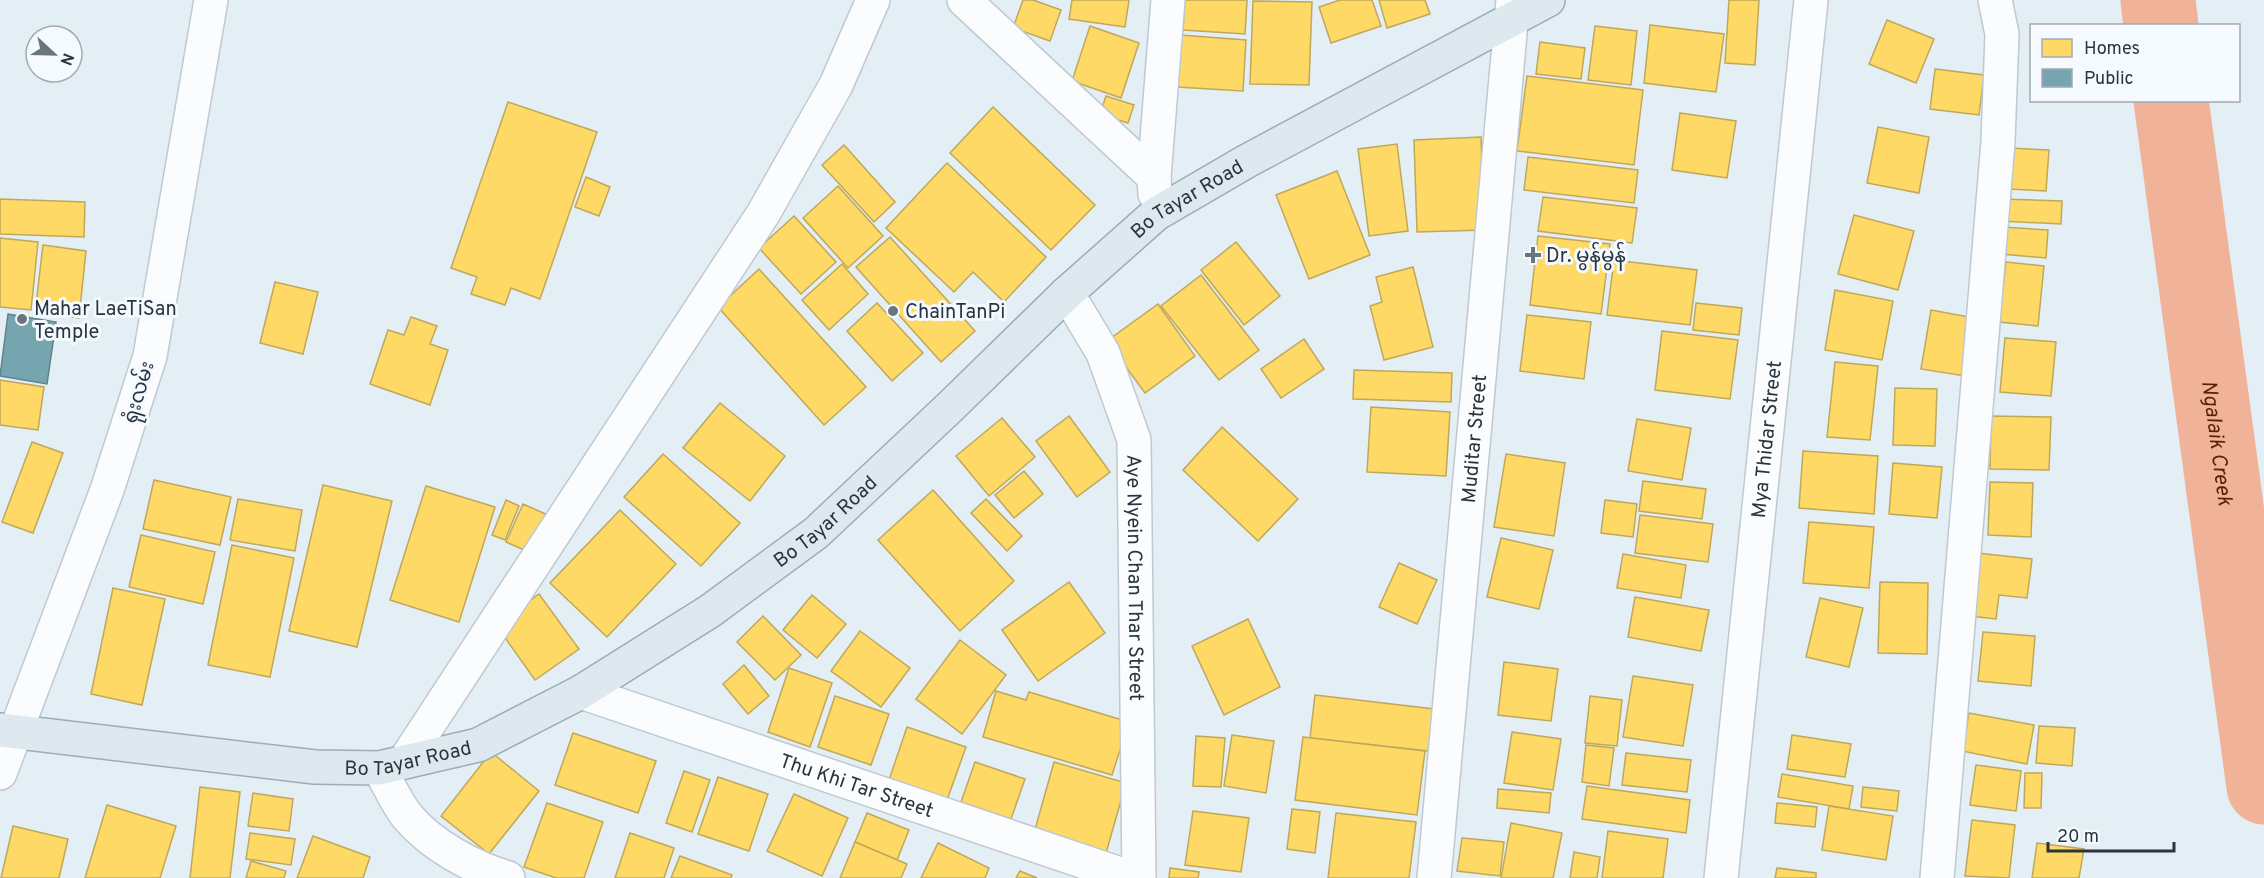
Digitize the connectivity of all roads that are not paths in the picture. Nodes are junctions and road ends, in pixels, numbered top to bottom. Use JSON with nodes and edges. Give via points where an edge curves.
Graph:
{"nodes":[{"id":1,"x":211,"y":0,"type":"edge"},
{"id":2,"x":873,"y":0,"type":"edge"},
{"id":3,"x":964,"y":0,"type":"edge"},
{"id":4,"x":1168,"y":0,"type":"edge"},
{"id":5,"x":1548,"y":0,"type":"edge"},
{"id":6,"x":1811,"y":0,"type":"edge"},
{"id":7,"x":1995,"y":0,"type":"edge"},
{"id":8,"x":1512,"y":10,"type":"edge"},
{"id":9,"x":1154,"y":177,"type":"junction"},
{"id":10,"x":1156,"y":214,"type":"junction"},
{"id":11,"x":1067,"y":293,"type":"junction"},
{"id":12,"x":581,"y":692,"type":"junction"},
{"id":13,"x":8,"y":732,"type":"edge"},
{"id":14,"x":392,"y":765,"type":"junction"},
{"id":15,"x":0,"y":773,"type":"edge"},
{"id":16,"x":508,"y":878,"type":"edge"},
{"id":17,"x":1132,"y":878,"type":"edge"},
{"id":18,"x":1139,"y":878,"type":"edge"},
{"id":19,"x":1434,"y":878,"type":"edge"},
{"id":20,"x":1721,"y":878,"type":"edge"},
{"id":21,"x":1937,"y":878,"type":"edge"}],
"edges":[{"from":1,"to":13,"type":"street","name":"ရုံးလမ်း","via":[[150,356],[107,490]]},
{"from":2,"to":14,"type":"street","via":[[836,84],[763,214]]},
{"from":3,"to":9,"type":"street"},
{"from":4,"to":9,"type":"street"},
{"from":5,"to":8,"type":"main road","name":"Bo Tayar Road"},
{"from":6,"to":20,"type":"street","name":"Mya Thidar Street"},
{"from":7,"to":21,"type":"street","via":[[2002,34],[1998,142]]},
{"from":8,"to":10,"type":"main road","name":"Bo Tayar Road"},
{"from":8,"to":19,"type":"street","name":"Muditar Street"},
{"from":9,"to":10,"type":"street"},
{"from":10,"to":11,"type":"main road","name":"Bo Tayar Road"},
{"from":11,"to":12,"type":"main road","name":"Bo Tayar Road","via":[[816,533],[710,611]]},
{"from":11,"to":18,"type":"street","name":"Aye Nyein Chan Thar Street","via":[[1103,353],[1134,440]]},
{"from":12,"to":14,"type":"main road","name":"Bo Tayar Road","via":[[478,745]]},
{"from":12,"to":17,"type":"street","name":"Thu Khi Tar Street"},
{"from":13,"to":14,"type":"main road","name":"Bo Tayar Road","via":[[315,767]]},
{"from":13,"to":15,"type":"street","name":"ရုံးလမ်း"},
{"from":14,"to":16,"type":"street","via":[[407,815],[439,845]]}]}
